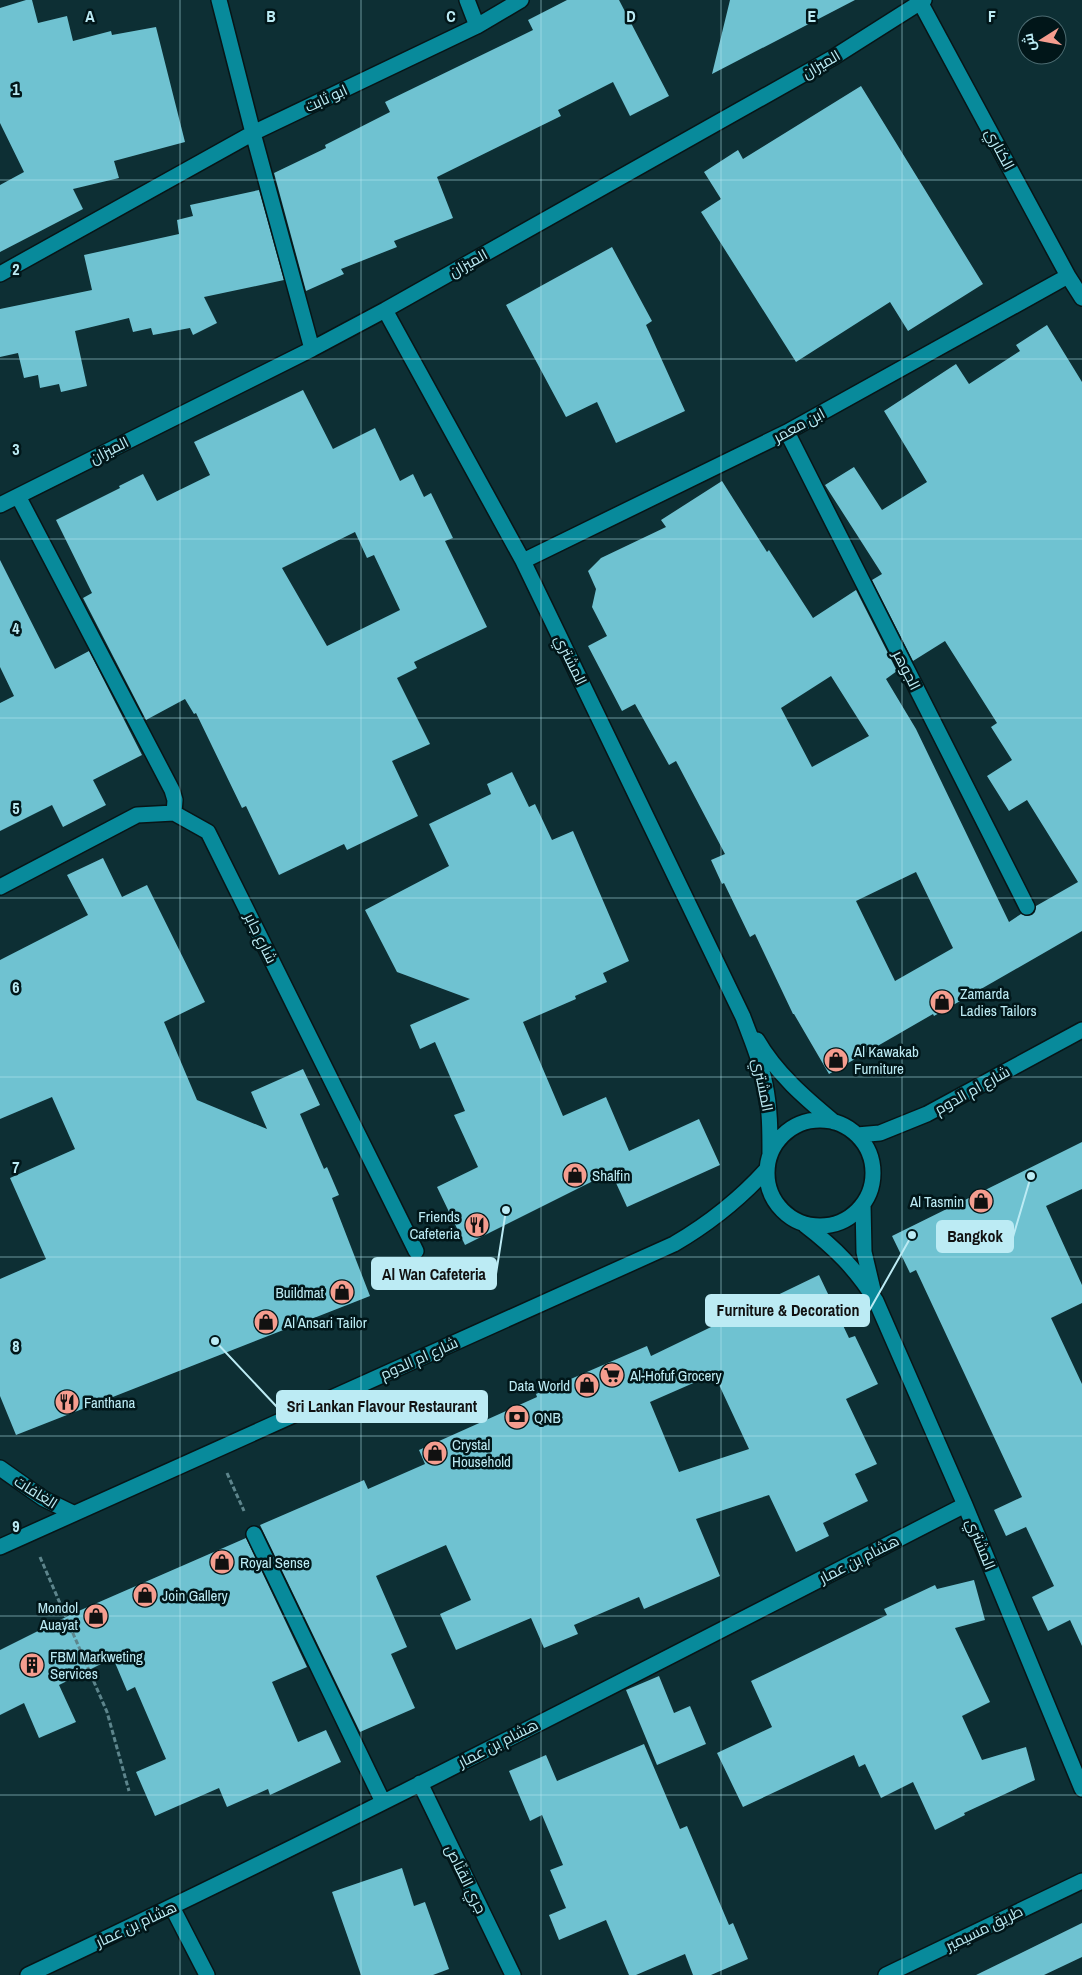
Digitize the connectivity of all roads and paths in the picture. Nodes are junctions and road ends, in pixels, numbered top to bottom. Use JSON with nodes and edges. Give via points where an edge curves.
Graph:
{"nodes":[{"id":1,"x":219,"y":0,"type":"edge"},
{"id":2,"x":467,"y":0,"type":"edge"},
{"id":3,"x":521,"y":0,"type":"edge"},
{"id":4,"x":921,"y":1,"type":"edge"},
{"id":5,"x":476,"y":26,"type":"junction"},
{"id":6,"x":253,"y":133,"type":"junction"},
{"id":7,"x":0,"y":274,"type":"edge"},
{"id":8,"x":1068,"y":276,"type":"junction"},
{"id":9,"x":1082,"y":298,"type":"edge"},
{"id":10,"x":385,"y":310,"type":"junction"},
{"id":11,"x":312,"y":349,"type":"junction"},
{"id":12,"x":788,"y":432,"type":"junction"},
{"id":13,"x":18,"y":496,"type":"junction"},
{"id":14,"x":0,"y":505,"type":"edge"},
{"id":15,"x":523,"y":562,"type":"junction"},
{"id":16,"x":174,"y":813,"type":"junction"},
{"id":17,"x":0,"y":887,"type":"edge"},
{"id":18,"x":1027,"y":907,"type":"dead end"},
{"id":19,"x":743,"y":1017,"type":"junction"},
{"id":20,"x":1082,"y":1030,"type":"edge"},
{"id":21,"x":834,"y":1122,"type":"junction"},
{"id":22,"x":857,"y":1135,"type":"junction"},
{"id":23,"x":768,"y":1162,"type":"junction"},
{"id":24,"x":863,"y":1204,"type":"junction"},
{"id":25,"x":805,"y":1225,"type":"junction"},
{"id":26,"x":416,"y":1251,"type":"dead end"},
{"id":27,"x":876,"y":1301,"type":"junction"},
{"id":28,"x":216,"y":1450,"type":"junction"},
{"id":29,"x":0,"y":1468,"type":"edge"},
{"id":30,"x":965,"y":1505,"type":"junction"},
{"id":31,"x":72,"y":1513,"type":"junction"},
{"id":32,"x":30,"y":1533,"type":"junction"},
{"id":33,"x":254,"y":1534,"type":"joint"},
{"id":34,"x":0,"y":1547,"type":"edge"},
{"id":35,"x":420,"y":1783,"type":"junction"},
{"id":36,"x":1082,"y":1788,"type":"edge"},
{"id":37,"x":130,"y":1791,"type":"dead end"},
{"id":38,"x":382,"y":1802,"type":"junction"},
{"id":39,"x":1082,"y":1881,"type":"edge"},
{"id":40,"x":172,"y":1908,"type":"junction"},
{"id":41,"x":28,"y":1975,"type":"edge"},
{"id":42,"x":207,"y":1975,"type":"edge"},
{"id":43,"x":513,"y":1975,"type":"edge"},
{"id":44,"x":886,"y":1975,"type":"edge"}],
"edges":[{"from":1,"to":6,"type":"street"},
{"from":2,"to":5,"type":"street"},
{"from":3,"to":5,"type":"street","name":"ابو ثابت"},
{"from":4,"to":8,"type":"street","name":"الكناري"},
{"from":4,"to":10,"type":"street","name":"الميزان","via":[[834,56]]},
{"from":5,"to":6,"type":"street","name":"ابو ثابت"},
{"from":6,"to":7,"type":"street","name":"ابو ثابت"},
{"from":6,"to":11,"type":"street"},
{"from":8,"to":9,"type":"street","name":"الكناري"},
{"from":8,"to":12,"type":"street","name":"ابن معمر"},
{"from":10,"to":11,"type":"street","name":"الميزان"},
{"from":10,"to":15,"type":"street","name":"المشتري"},
{"from":11,"to":13,"type":"street","name":"الميزان"},
{"from":12,"to":15,"type":"street","name":"ابن معمر"},
{"from":12,"to":18,"type":"street","name":"الجوهر"},
{"from":13,"to":14,"type":"street","name":"الميزان"},
{"from":13,"to":16,"type":"street","via":[[172,790]]},
{"from":15,"to":19,"type":"street","name":"المشتري"},
{"from":16,"to":17,"type":"street","via":[[137,815]]},
{"from":16,"to":26,"type":"street","name":"شارع جابر","via":[[208,832]]},
{"from":19,"to":21,"type":"street","name":"المشتري","via":[[782,1075]]},
{"from":19,"to":23,"type":"street","name":"المشتري","via":[[765,1084],[770,1120]]},
{"from":20,"to":22,"type":"street","name":"شارع ام الدوم","via":[[928,1114],[880,1133]]},
{"from":21,"to":22,"type":"street"},
{"from":21,"to":23,"type":"street","via":[[818,1120],[788,1130],[778,1141]]},
{"from":22,"to":24,"type":"street","via":[[866,1147],[873,1176]]},
{"from":23,"to":25,"type":"street","via":[[767,1184],[772,1198],[780,1210]]},
{"from":23,"to":28,"type":"street","name":"شارع ام الدوم","via":[[747,1191],[700,1229],[674,1244]]},
{"from":24,"to":25,"type":"street","via":[[838,1224],[822,1227]]},
{"from":24,"to":27,"type":"street","name":"المشتري","via":[[864,1252]]},
{"from":25,"to":27,"type":"street","name":"المشتري","via":[[844,1258]]},
{"from":27,"to":30,"type":"street","name":"المشتري"},
{"from":28,"to":31,"type":"street","name":"شارع ام الدوم"},
{"from":28,"to":33,"type":"path"},
{"from":29,"to":31,"type":"street","name":"الغافات","via":[[44,1499]]},
{"from":30,"to":35,"type":"street","name":"هشام بن عمار"},
{"from":30,"to":36,"type":"street","name":"المشتري"},
{"from":31,"to":32,"type":"street","name":"شارع ام الدوم"},
{"from":32,"to":34,"type":"street","name":"شارع ام الدوم"},
{"from":32,"to":37,"type":"path","via":[[107,1712]]},
{"from":33,"to":38,"type":"street"},
{"from":35,"to":38,"type":"street","name":"هشام بن عمار"},
{"from":35,"to":43,"type":"street","name":"جري القنّاص"},
{"from":38,"to":40,"type":"street","name":"هشام بن عمار"},
{"from":39,"to":44,"type":"street","name":"طريق مسيمير"},
{"from":40,"to":41,"type":"street","name":"هشام بن عمار"},
{"from":40,"to":42,"type":"street"}]}
